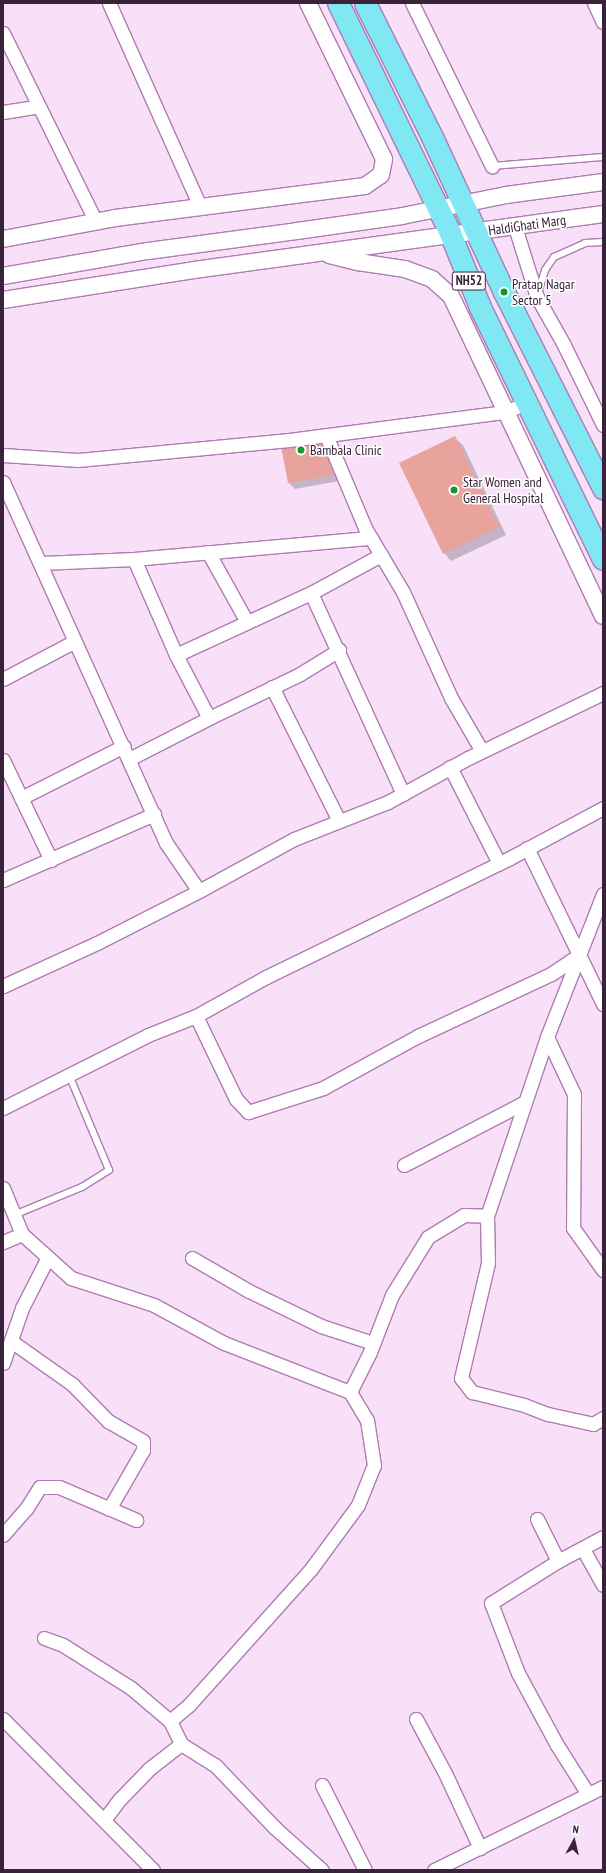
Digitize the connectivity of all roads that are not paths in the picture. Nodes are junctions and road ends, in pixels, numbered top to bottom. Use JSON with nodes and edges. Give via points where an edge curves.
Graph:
{"nodes":[{"id":1,"x":109,"y":3,"type":"edge"},
{"id":2,"x":308,"y":3,"type":"edge"},
{"id":3,"x":338,"y":3,"type":"edge"},
{"id":4,"x":365,"y":3,"type":"edge"},
{"id":5,"x":412,"y":3,"type":"edge"},
{"id":6,"x":594,"y":3,"type":"edge"},
{"id":7,"x":603,"y":22,"type":"edge"},
{"id":8,"x":3,"y":33,"type":"edge"},
{"id":9,"x":40,"y":106,"type":"junction"},
{"id":10,"x":3,"y":112,"type":"edge"},
{"id":11,"x":603,"y":157,"type":"edge"},
{"id":12,"x":492,"y":166,"type":"joint"},
{"id":13,"x":603,"y":182,"type":"edge"},
{"id":14,"x":464,"y":204,"type":"junction"},
{"id":15,"x":200,"y":206,"type":"junction"},
{"id":16,"x":436,"y":208,"type":"junction"},
{"id":17,"x":603,"y":214,"type":"edge"},
{"id":18,"x":96,"y":222,"type":"junction"},
{"id":19,"x":515,"y":227,"type":"junction"},
{"id":20,"x":477,"y":231,"type":"junction"},
{"id":21,"x":450,"y":233,"type":"junction"},
{"id":22,"x":3,"y":240,"type":"edge"},
{"id":23,"x":603,"y":242,"type":"edge"},
{"id":24,"x":320,"y":252,"type":"junction"},
{"id":25,"x":3,"y":276,"type":"edge"},
{"id":26,"x":536,"y":297,"type":"junction"},
{"id":27,"x":3,"y":300,"type":"edge"},
{"id":28,"x":526,"y":403,"type":"junction"},
{"id":29,"x":506,"y":412,"type":"junction"},
{"id":30,"x":603,"y":425,"type":"edge"},
{"id":31,"x":326,"y":435,"type":"junction"},
{"id":32,"x":3,"y":456,"type":"edge"},
{"id":33,"x":3,"y":482,"type":"edge"},
{"id":34,"x":603,"y":488,"type":"edge"},
{"id":35,"x":371,"y":538,"type":"junction"},
{"id":36,"x":208,"y":552,"type":"junction"},
{"id":37,"x":381,"y":555,"type":"junction"},
{"id":38,"x":603,"y":559,"type":"edge"},
{"id":39,"x":134,"y":560,"type":"junction"},
{"id":40,"x":41,"y":563,"type":"junction"},
{"id":41,"x":311,"y":593,"type":"junction"},
{"id":42,"x":603,"y":616,"type":"edge"},
{"id":43,"x":247,"y":622,"type":"junction"},
{"id":44,"x":75,"y":641,"type":"junction"},
{"id":45,"x":339,"y":650,"type":"junction"},
{"id":46,"x":176,"y":655,"type":"junction"},
{"id":47,"x":3,"y":679,"type":"edge"},
{"id":48,"x":272,"y":687,"type":"junction"},
{"id":49,"x":603,"y":693,"type":"edge"},
{"id":50,"x":209,"y":718,"type":"junction"},
{"id":51,"x":124,"y":746,"type":"junction"},
{"id":52,"x":482,"y":751,"type":"junction"},
{"id":53,"x":129,"y":758,"type":"junction"},
{"id":54,"x":3,"y":760,"type":"edge"},
{"id":55,"x":450,"y":768,"type":"junction"},
{"id":56,"x":403,"y":794,"type":"junction"},
{"id":57,"x":22,"y":798,"type":"junction"},
{"id":58,"x":603,"y":808,"type":"edge"},
{"id":59,"x":154,"y":814,"type":"junction"},
{"id":60,"x":338,"y":821,"type":"junction"},
{"id":61,"x":528,"y":848,"type":"junction"},
{"id":62,"x":52,"y":860,"type":"junction"},
{"id":63,"x":499,"y":863,"type":"junction"},
{"id":64,"x":3,"y":880,"type":"edge"},
{"id":65,"x":199,"y":891,"type":"junction"},
{"id":66,"x":603,"y":894,"type":"edge"},
{"id":67,"x":579,"y":955,"type":"junction"},
{"id":68,"x":3,"y":986,"type":"edge"},
{"id":69,"x":603,"y":1004,"type":"edge"},
{"id":70,"x":196,"y":1016,"type":"junction"},
{"id":71,"x":547,"y":1037,"type":"junction"},
{"id":72,"x":69,"y":1075,"type":"junction"},
{"id":73,"x":525,"y":1102,"type":"junction"},
{"id":74,"x":3,"y":1108,"type":"edge"},
{"id":75,"x":404,"y":1165,"type":"dead end"},
{"id":76,"x":3,"y":1188,"type":"edge"},
{"id":77,"x":14,"y":1215,"type":"junction"},
{"id":78,"x":488,"y":1216,"type":"junction"},
{"id":79,"x":22,"y":1234,"type":"junction"},
{"id":80,"x":3,"y":1242,"type":"edge"},
{"id":81,"x":48,"y":1257,"type":"junction"},
{"id":82,"x":192,"y":1258,"type":"dead end"},
{"id":83,"x":603,"y":1270,"type":"edge"},
{"id":84,"x":12,"y":1341,"type":"junction"},
{"id":85,"x":373,"y":1343,"type":"junction"},
{"id":86,"x":3,"y":1363,"type":"edge"},
{"id":87,"x":350,"y":1392,"type":"junction"},
{"id":88,"x":603,"y":1418,"type":"edge"},
{"id":89,"x":109,"y":1509,"type":"junction"},
{"id":90,"x":537,"y":1519,"type":"dead end"},
{"id":91,"x":136,"y":1520,"type":"dead end"},
{"id":92,"x":3,"y":1535,"type":"edge"},
{"id":93,"x":603,"y":1537,"type":"edge"},
{"id":94,"x":583,"y":1549,"type":"junction"},
{"id":95,"x":558,"y":1561,"type":"junction"},
{"id":96,"x":603,"y":1585,"type":"edge"},
{"id":97,"x":44,"y":1638,"type":"dead end"},
{"id":98,"x":3,"y":1718,"type":"edge"},
{"id":99,"x":416,"y":1719,"type":"dead end"},
{"id":100,"x":170,"y":1721,"type":"junction"},
{"id":101,"x":181,"y":1744,"type":"junction"},
{"id":102,"x":322,"y":1785,"type":"dead end"},
{"id":103,"x":603,"y":1787,"type":"edge"},
{"id":104,"x":588,"y":1794,"type":"junction"},
{"id":105,"x":104,"y":1820,"type":"junction"},
{"id":106,"x":480,"y":1848,"type":"junction"},
{"id":107,"x":153,"y":1870,"type":"edge"},
{"id":108,"x":322,"y":1870,"type":"edge"},
{"id":109,"x":365,"y":1870,"type":"edge"},
{"id":110,"x":434,"y":1870,"type":"edge"}],
"edges":[{"from":1,"to":15,"type":"street"},
{"from":2,"to":15,"type":"street","via":[[384,159],[381,175],[365,186]]},
{"from":3,"to":16,"type":"highway","number":"NH52"},
{"from":4,"to":14,"type":"highway","number":"NH52"},
{"from":5,"to":12,"type":"street"},
{"from":6,"to":7,"type":"street"},
{"from":8,"to":9,"type":"street"},
{"from":9,"to":10,"type":"street"},
{"from":9,"to":18,"type":"street"},
{"from":11,"to":12,"type":"lane"},
{"from":13,"to":14,"type":"street","via":[[506,195]]},
{"from":14,"to":16,"type":"street"},
{"from":14,"to":20,"type":"highway","number":"NH52"},
{"from":15,"to":18,"type":"street"},
{"from":16,"to":21,"type":"highway","number":"NH52"},
{"from":16,"to":25,"type":"street","via":[[305,230],[148,251]]},
{"from":17,"to":19,"type":"street","name":"HaldiGhati Marg"},
{"from":18,"to":22,"type":"street"},
{"from":19,"to":20,"type":"street","name":"HaldiGhati Marg"},
{"from":19,"to":26,"type":"street"},
{"from":20,"to":21,"type":"street","name":"HaldiGhati Marg"},
{"from":20,"to":34,"type":"highway","number":"NH52","via":[[504,292]]},
{"from":21,"to":24,"type":"street","name":"HaldiGhati Marg"},
{"from":21,"to":28,"type":"highway","number":"NH52","via":[[480,307]]},
{"from":23,"to":26,"type":"lane","via":[[585,243],[554,257],[545,270]]},
{"from":24,"to":27,"type":"street","name":"HaldiGhati Marg"},
{"from":24,"to":29,"type":"street","via":[[358,262],[405,269],[432,279],[451,296]]},
{"from":26,"to":30,"type":"street","via":[[564,345]]},
{"from":28,"to":29,"type":"street"},
{"from":28,"to":38,"type":"highway","number":"NH52"},
{"from":29,"to":31,"type":"street"},
{"from":29,"to":42,"type":"street"},
{"from":31,"to":32,"type":"street","via":[[78,460]]},
{"from":31,"to":35,"type":"street"},
{"from":33,"to":40,"type":"street"},
{"from":35,"to":36,"type":"street"},
{"from":35,"to":37,"type":"street"},
{"from":36,"to":39,"type":"street"},
{"from":36,"to":43,"type":"street"},
{"from":37,"to":41,"type":"street"},
{"from":37,"to":52,"type":"street","via":[[403,592],[451,698]]},
{"from":39,"to":40,"type":"street"},
{"from":39,"to":46,"type":"street"},
{"from":40,"to":44,"type":"street"},
{"from":41,"to":43,"type":"street"},
{"from":41,"to":45,"type":"street"},
{"from":43,"to":46,"type":"street"},
{"from":44,"to":47,"type":"street"},
{"from":44,"to":51,"type":"street"},
{"from":45,"to":48,"type":"street","via":[[300,674]]},
{"from":45,"to":56,"type":"street"},
{"from":46,"to":50,"type":"street"},
{"from":48,"to":50,"type":"street"},
{"from":48,"to":60,"type":"street"},
{"from":49,"to":52,"type":"street"},
{"from":50,"to":53,"type":"street"},
{"from":51,"to":53,"type":"street"},
{"from":51,"to":57,"type":"street"},
{"from":52,"to":55,"type":"street"},
{"from":53,"to":59,"type":"street"},
{"from":54,"to":57,"type":"street"},
{"from":55,"to":56,"type":"street"},
{"from":55,"to":63,"type":"street"},
{"from":56,"to":60,"type":"street"},
{"from":57,"to":62,"type":"street"},
{"from":58,"to":61,"type":"street"},
{"from":59,"to":62,"type":"street"},
{"from":59,"to":65,"type":"street","via":[[166,843]]},
{"from":60,"to":65,"type":"street","via":[[294,839]]},
{"from":61,"to":63,"type":"street"},
{"from":61,"to":67,"type":"street"},
{"from":62,"to":64,"type":"street"},
{"from":63,"to":70,"type":"street","via":[[266,977]]},
{"from":65,"to":68,"type":"street","via":[[97,943]]},
{"from":66,"to":67,"type":"street"},
{"from":67,"to":69,"type":"street"},
{"from":67,"to":70,"type":"street","via":[[551,974],[418,1036],[323,1088],[248,1112],[236,1099]]},
{"from":67,"to":71,"type":"street"},
{"from":70,"to":72,"type":"street","via":[[148,1035]]},
{"from":71,"to":73,"type":"street"},
{"from":71,"to":83,"type":"street","via":[[574,1094],[573,1228]]},
{"from":72,"to":74,"type":"street"},
{"from":72,"to":77,"type":"lane","via":[[109,1170],[82,1187]]},
{"from":73,"to":75,"type":"street"},
{"from":73,"to":78,"type":"street"},
{"from":76,"to":77,"type":"street"},
{"from":77,"to":79,"type":"street"},
{"from":78,"to":85,"type":"street","via":[[464,1215],[428,1237],[392,1295]]},
{"from":78,"to":88,"type":"street","via":[[488,1263],[461,1378],[472,1392],[548,1414],[593,1424]]},
{"from":79,"to":80,"type":"street"},
{"from":79,"to":81,"type":"street"},
{"from":81,"to":84,"type":"street","via":[[22,1308]]},
{"from":81,"to":87,"type":"street","via":[[71,1278],[154,1305],[224,1343]]},
{"from":82,"to":85,"type":"street","via":[[249,1292],[321,1326]]},
{"from":84,"to":86,"type":"street"},
{"from":84,"to":89,"type":"street","via":[[72,1384],[108,1421],[143,1441],[143,1450]]},
{"from":85,"to":87,"type":"street"},
{"from":87,"to":100,"type":"street","via":[[367,1420],[374,1465],[358,1506],[311,1569],[189,1705]]},
{"from":89,"to":91,"type":"street"},
{"from":89,"to":92,"type":"street","via":[[59,1486],[40,1487],[26,1509]]},
{"from":90,"to":95,"type":"street"},
{"from":93,"to":94,"type":"street"},
{"from":94,"to":95,"type":"street"},
{"from":94,"to":96,"type":"street"},
{"from":95,"to":104,"type":"street","via":[[491,1603],[518,1673],[557,1745]]},
{"from":97,"to":100,"type":"street","via":[[63,1646],[131,1688]]},
{"from":98,"to":105,"type":"street"},
{"from":99,"to":106,"type":"street"},
{"from":100,"to":101,"type":"street"},
{"from":101,"to":105,"type":"street","via":[[149,1769]]},
{"from":101,"to":108,"type":"street","via":[[215,1764],[274,1827]]},
{"from":102,"to":109,"type":"street"},
{"from":103,"to":104,"type":"street"},
{"from":104,"to":106,"type":"street"},
{"from":105,"to":107,"type":"street"},
{"from":106,"to":110,"type":"street"}]}
